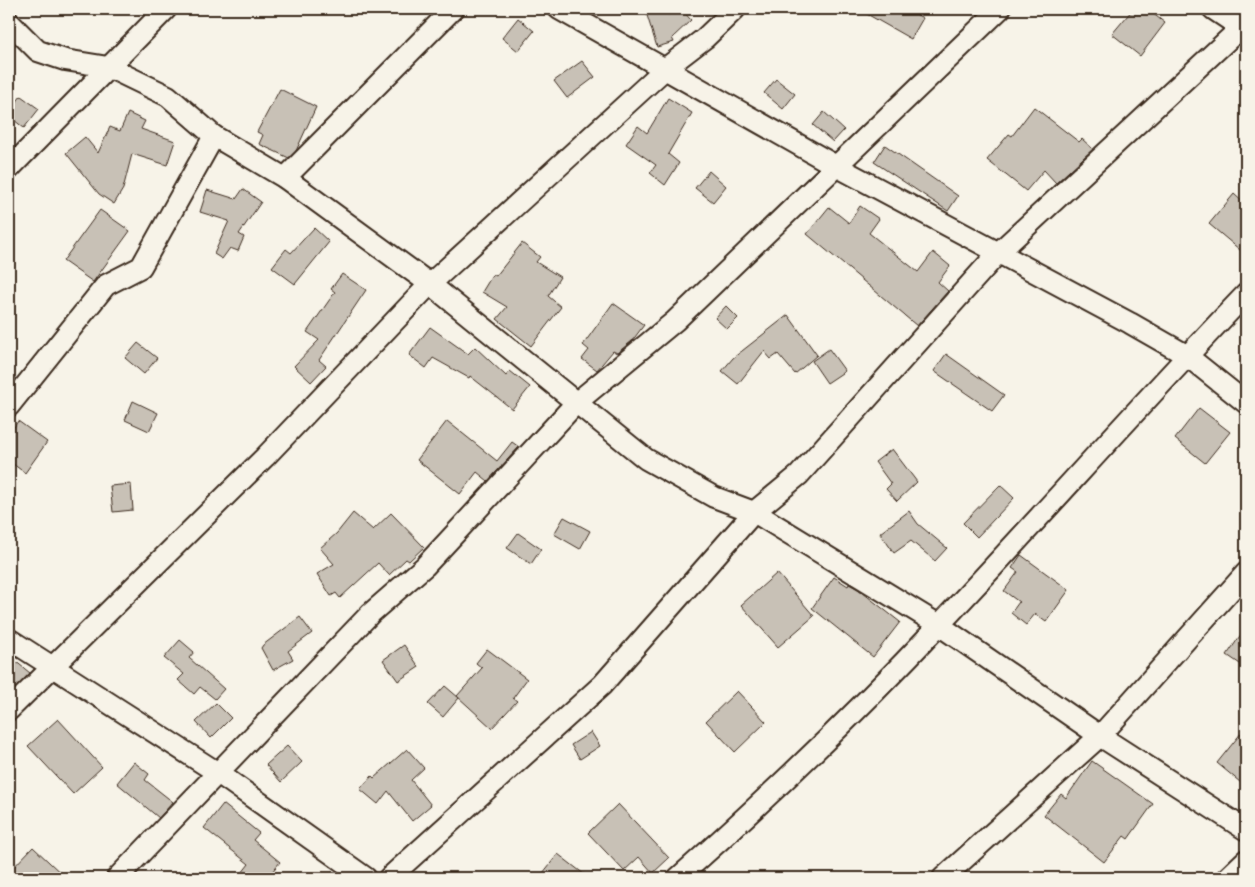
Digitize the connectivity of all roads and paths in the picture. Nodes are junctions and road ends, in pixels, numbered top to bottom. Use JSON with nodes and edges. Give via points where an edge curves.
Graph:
{"nodes":[{"id":1,"x":166,"y":9,"type":"edge"},
{"id":2,"x":453,"y":9,"type":"edge"},
{"id":3,"x":559,"y":9,"type":"edge"},
{"id":4,"x":736,"y":9,"type":"edge"},
{"id":5,"x":1000,"y":9,"type":"edge"},
{"id":6,"x":1212,"y":9,"type":"edge"},
{"id":7,"x":9,"y":22,"type":"edge"},
{"id":8,"x":1245,"y":27,"type":"edge"},
{"id":9,"x":108,"y":67,"type":"junction"},
{"id":10,"x":666,"y":68,"type":"junction"},
{"id":11,"x":214,"y":136,"type":"junction"},
{"id":12,"x":836,"y":166,"type":"junction"},
{"id":13,"x":9,"y":169,"type":"edge"},
{"id":14,"x":285,"y":178,"type":"junction"},
{"id":15,"x":998,"y":253,"type":"junction"},
{"id":16,"x":430,"y":284,"type":"junction"},
{"id":17,"x":1246,"y":294,"type":"edge"},
{"id":18,"x":1186,"y":355,"type":"junction"},
{"id":19,"x":578,"y":402,"type":"junction"},
{"id":20,"x":1246,"y":403,"type":"edge"},
{"id":21,"x":9,"y":406,"type":"edge"},
{"id":22,"x":754,"y":512,"type":"junction"},
{"id":23,"x":1246,"y":573,"type":"edge"},
{"id":24,"x":939,"y":625,"type":"junction"},
{"id":25,"x":9,"y":639,"type":"edge"},
{"id":26,"x":53,"y":666,"type":"junction"},
{"id":27,"x":9,"y":710,"type":"edge"},
{"id":28,"x":1100,"y":736,"type":"junction"},
{"id":29,"x":218,"y":774,"type":"junction"},
{"id":30,"x":1246,"y":830,"type":"edge"},
{"id":31,"x":1246,"y":860,"type":"edge"},
{"id":32,"x":117,"y":878,"type":"edge"},
{"id":33,"x":366,"y":878,"type":"edge"},
{"id":34,"x":389,"y":878,"type":"edge"},
{"id":35,"x":678,"y":878,"type":"edge"},
{"id":36,"x":943,"y":878,"type":"edge"},
{"id":37,"x":1228,"y":878,"type":"edge"}],
"edges":[{"from":1,"to":9,"type":"street"},
{"from":2,"to":14,"type":"street"},
{"from":3,"to":10,"type":"street"},
{"from":4,"to":10,"type":"street"},
{"from":5,"to":12,"type":"street"},
{"from":6,"to":8,"type":"street"},
{"from":7,"to":9,"type":"street","via":[[38,51],[66,60]]},
{"from":8,"to":15,"type":"street"},
{"from":9,"to":11,"type":"street","via":[[168,96]]},
{"from":9,"to":13,"type":"street"},
{"from":10,"to":12,"type":"street"},
{"from":10,"to":16,"type":"street"},
{"from":11,"to":14,"type":"street"},
{"from":11,"to":21,"type":"street","via":[[141,267],[106,286]]},
{"from":12,"to":15,"type":"street"},
{"from":12,"to":19,"type":"street","via":[[675,321]]},
{"from":14,"to":16,"type":"street"},
{"from":15,"to":18,"type":"street"},
{"from":15,"to":22,"type":"street","via":[[799,476]]},
{"from":16,"to":19,"type":"street"},
{"from":16,"to":26,"type":"street","via":[[265,457]]},
{"from":17,"to":18,"type":"street"},
{"from":18,"to":20,"type":"street"},
{"from":18,"to":24,"type":"street"},
{"from":19,"to":22,"type":"street","via":[[646,459],[714,497]]},
{"from":19,"to":29,"type":"street","via":[[425,566],[371,614]]},
{"from":22,"to":24,"type":"street"},
{"from":22,"to":34,"type":"street","via":[[602,685]]},
{"from":23,"to":28,"type":"street"},
{"from":24,"to":28,"type":"street"},
{"from":24,"to":35,"type":"street","via":[[766,800]]},
{"from":25,"to":26,"type":"street"},
{"from":26,"to":27,"type":"street"},
{"from":26,"to":29,"type":"street"},
{"from":28,"to":30,"type":"street"},
{"from":28,"to":36,"type":"street"},
{"from":29,"to":32,"type":"street"},
{"from":29,"to":33,"type":"street"},
{"from":31,"to":37,"type":"street"}]}
